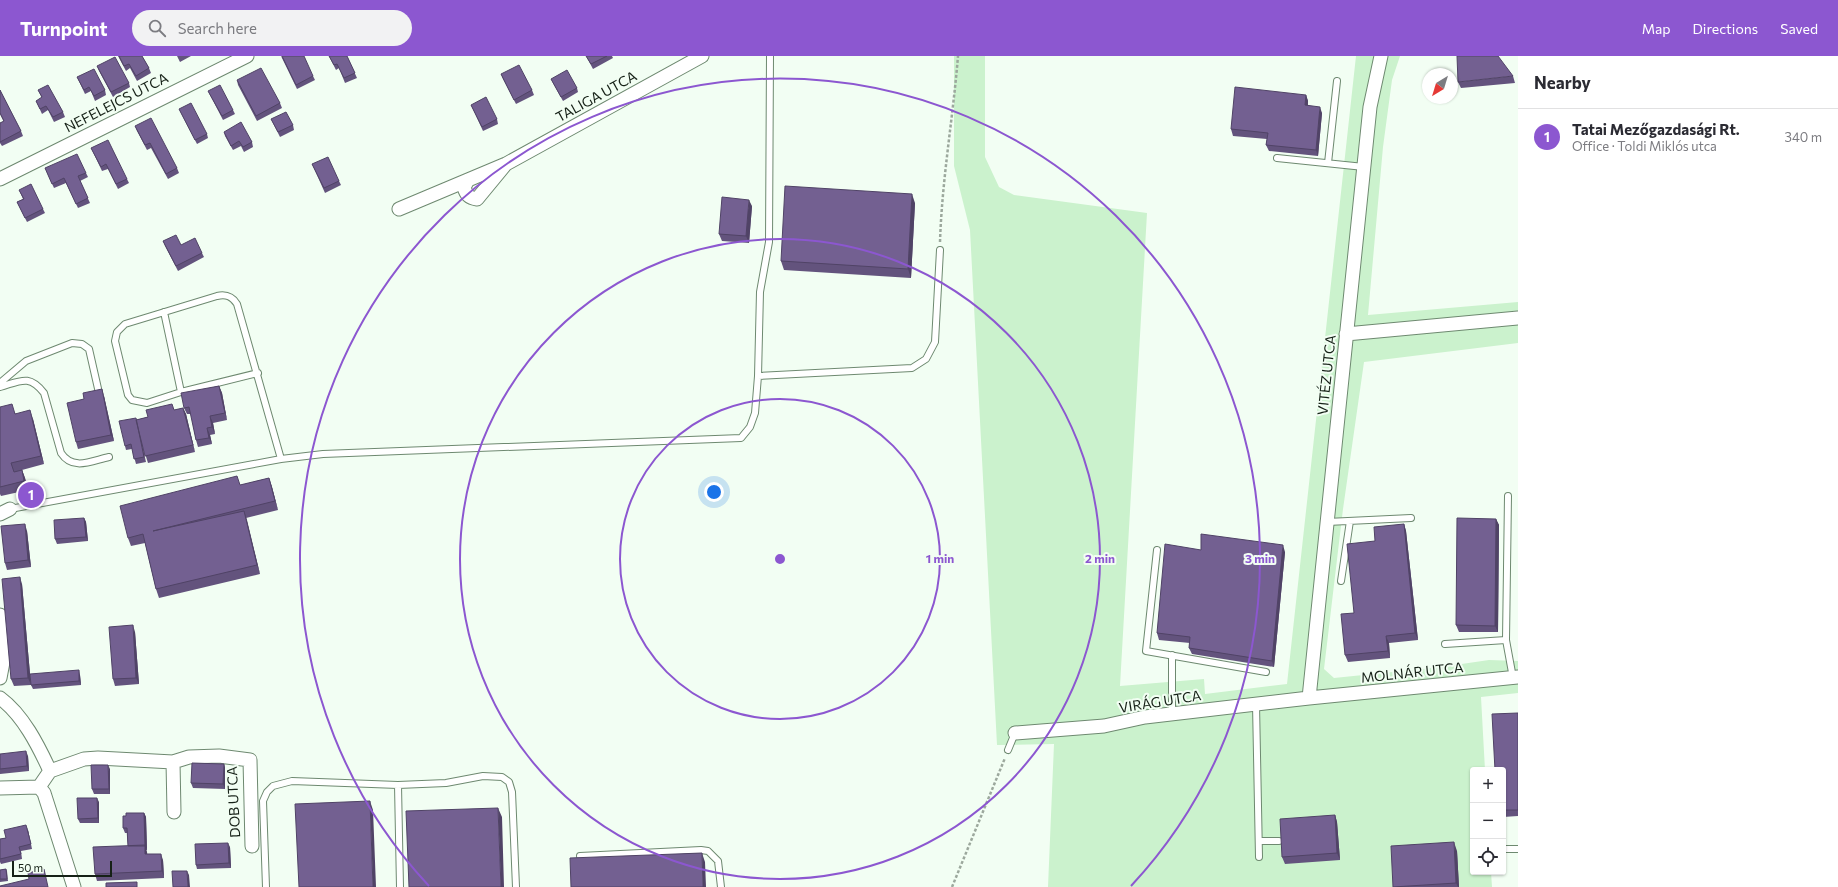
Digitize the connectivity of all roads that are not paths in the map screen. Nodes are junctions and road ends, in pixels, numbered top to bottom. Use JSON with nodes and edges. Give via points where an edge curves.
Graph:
{"nodes":[{"id":1,"x":247,"y":56,"type":"edge"},
{"id":2,"x":702,"y":56,"type":"edge"},
{"id":3,"x":770,"y":56,"type":"edge"},
{"id":4,"x":1381,"y":56,"type":"edge"},
{"id":5,"x":1337,"y":81,"type":"dead end"},
{"id":6,"x":1276,"y":158,"type":"dead end"},
{"id":7,"x":1328,"y":163,"type":"junction"},
{"id":8,"x":506,"y":164,"type":"junction"},
{"id":9,"x":1364,"y":167,"type":"junction"},
{"id":10,"x":0,"y":179,"type":"edge"},
{"id":11,"x":468,"y":180,"type":"junction"},
{"id":12,"x":398,"y":210,"type":"dead end"},
{"id":13,"x":940,"y":250,"type":"road end"},
{"id":14,"x":164,"y":312,"type":"junction"},
{"id":15,"x":1518,"y":318,"type":"edge"},
{"id":16,"x":1346,"y":334,"type":"junction"},
{"id":17,"x":258,"y":374,"type":"junction"},
{"id":18,"x":758,"y":376,"type":"junction"},
{"id":19,"x":0,"y":383,"type":"edge"},
{"id":20,"x":0,"y":387,"type":"edge"},
{"id":21,"x":181,"y":392,"type":"junction"},
{"id":22,"x":99,"y":393,"type":"edge"},
{"id":23,"x":109,"y":457,"type":"dead end"},
{"id":24,"x":281,"y":459,"type":"junction"},
{"id":25,"x":1508,"y":496,"type":"dead end"},
{"id":26,"x":5,"y":511,"type":"edge"},
{"id":27,"x":1411,"y":518,"type":"dead end"},
{"id":28,"x":1350,"y":521,"type":"junction"},
{"id":29,"x":1327,"y":522,"type":"junction"},
{"id":30,"x":1157,"y":550,"type":"dead end"},
{"id":31,"x":1341,"y":581,"type":"dead end"},
{"id":32,"x":0,"y":614,"type":"edge"},
{"id":33,"x":1506,"y":640,"type":"junction"},
{"id":34,"x":1445,"y":644,"type":"dead end"},
{"id":35,"x":1172,"y":656,"type":"junction"},
{"id":36,"x":1266,"y":672,"type":"dead end"},
{"id":37,"x":0,"y":678,"type":"edge"},
{"id":38,"x":1515,"y":678,"type":"edge"},
{"id":39,"x":0,"y":698,"type":"edge"},
{"id":40,"x":1309,"y":698,"type":"junction"},
{"id":41,"x":1256,"y":704,"type":"junction"},
{"id":42,"x":1172,"y":714,"type":"junction"},
{"id":43,"x":1015,"y":733,"type":"joint"},
{"id":44,"x":1008,"y":750,"type":"road end"},
{"id":45,"x":173,"y":762,"type":"junction"},
{"id":46,"x":50,"y":771,"type":"junction"},
{"id":47,"x":398,"y":785,"type":"junction"},
{"id":48,"x":39,"y":787,"type":"junction"},
{"id":49,"x":0,"y":788,"type":"edge"},
{"id":50,"x":174,"y":812,"type":"dead end"},
{"id":51,"x":1259,"y":841,"type":"junction"},
{"id":52,"x":1279,"y":841,"type":"edge"},
{"id":53,"x":252,"y":846,"type":"dead end"},
{"id":54,"x":1518,"y":849,"type":"edge"},
{"id":55,"x":1506,"y":850,"type":"edge"},
{"id":56,"x":580,"y":856,"type":"edge"},
{"id":57,"x":1259,"y":857,"type":"dead end"},
{"id":58,"x":74,"y":887,"type":"edge"},
{"id":59,"x":266,"y":887,"type":"edge"},
{"id":60,"x":400,"y":887,"type":"edge"},
{"id":61,"x":516,"y":887,"type":"edge"},
{"id":62,"x":721,"y":887,"type":"edge"}],
"edges":[{"from":1,"to":10,"type":"street","name":"NEFELEJCS UTCA"},
{"from":2,"to":8,"type":"street","name":"TALIGA UTCA"},
{"from":3,"to":18,"type":"lane","via":[[769,242],[760,292]]},
{"from":4,"to":9,"type":"street","name":"VITÉZ UTCA","via":[[1370,107]]},
{"from":5,"to":7,"type":"lane"},
{"from":6,"to":7,"type":"lane"},
{"from":7,"to":9,"type":"lane"},
{"from":8,"to":11,"type":"street","name":"TALIGA UTCA"},
{"from":8,"to":11,"type":"street","name":"TALIGA UTCA","via":[[477,199],[466,194],[464,187]]},
{"from":9,"to":16,"type":"street","name":"VITÉZ UTCA"},
{"from":11,"to":12,"type":"street","name":"TALIGA UTCA"},
{"from":13,"to":18,"type":"lane","via":[[935,342],[926,359],[912,368]]},
{"from":14,"to":17,"type":"lane","via":[[222,295],[234,298]]},
{"from":14,"to":21,"type":"lane"},
{"from":14,"to":21,"type":"lane","via":[[125,324],[117,332],[115,341],[128,395],[132,400],[147,403]]},
{"from":15,"to":16,"type":"street"},
{"from":16,"to":29,"type":"street","name":"VITÉZ UTCA"},
{"from":17,"to":21,"type":"lane"},
{"from":17,"to":24,"type":"lane"},
{"from":18,"to":24,"type":"lane","via":[[755,413],[750,427],[740,438],[323,454]]},
{"from":19,"to":22,"type":"lane","via":[[26,361],[72,343],[82,344],[89,349]]},
{"from":20,"to":23,"type":"lane","via":[[25,380],[38,385],[44,393],[65,460],[72,464],[80,464]]},
{"from":24,"to":26,"type":"lane"},
{"from":25,"to":33,"type":"lane"},
{"from":27,"to":28,"type":"lane"},
{"from":28,"to":29,"type":"lane"},
{"from":28,"to":31,"type":"lane"},
{"from":29,"to":40,"type":"street","name":"VITÉZ UTCA"},
{"from":30,"to":35,"type":"lane","via":[[1146,651]]},
{"from":32,"to":37,"type":"street","via":[[3,662]]},
{"from":33,"to":34,"type":"lane"},
{"from":33,"to":38,"type":"lane"},
{"from":35,"to":36,"type":"lane"},
{"from":35,"to":42,"type":"lane"},
{"from":38,"to":40,"type":"street","name":"MOLNÁR UTCA"},
{"from":39,"to":46,"type":"street","via":[[21,721],[42,753]]},
{"from":40,"to":41,"type":"street","name":"VIRÁG UTCA"},
{"from":41,"to":42,"type":"street","name":"VIRÁG UTCA"},
{"from":41,"to":51,"type":"lane"},
{"from":42,"to":43,"type":"street","name":"VIRÁG UTCA","via":[[1104,726]]},
{"from":43,"to":44,"type":"lane"},
{"from":45,"to":46,"type":"street","name":"DOB UTCA","via":[[98,758],[73,762]]},
{"from":45,"to":50,"type":"street"},
{"from":45,"to":53,"type":"street","name":"DOB UTCA","via":[[189,756],[250,760]]},
{"from":46,"to":48,"type":"street"},
{"from":47,"to":59,"type":"lane","via":[[292,781],[273,786],[263,801]]},
{"from":47,"to":60,"type":"lane"},
{"from":47,"to":61,"type":"lane","via":[[446,783],[483,776],[502,777],[509,782],[512,792]]},
{"from":48,"to":49,"type":"street"},
{"from":48,"to":58,"type":"street","via":[[44,794]]},
{"from":51,"to":52,"type":"lane"},
{"from":51,"to":57,"type":"lane"},
{"from":54,"to":55,"type":"lane"},
{"from":56,"to":62,"type":"lane","via":[[701,850],[708,852],[718,861]]}]}
